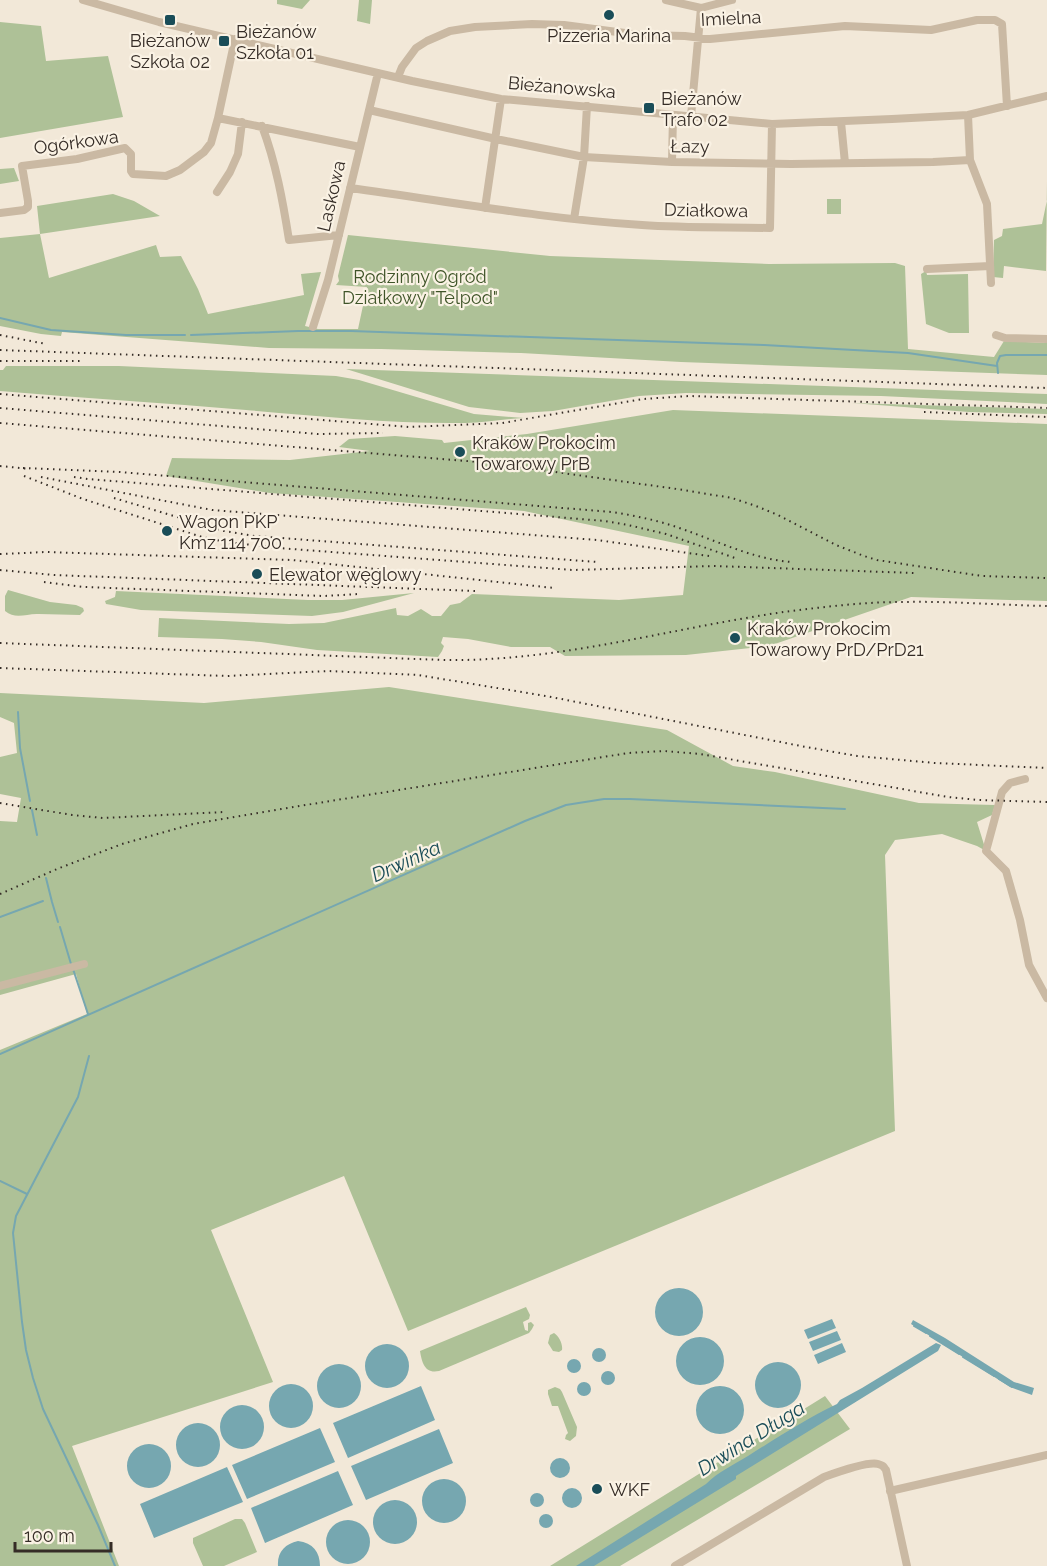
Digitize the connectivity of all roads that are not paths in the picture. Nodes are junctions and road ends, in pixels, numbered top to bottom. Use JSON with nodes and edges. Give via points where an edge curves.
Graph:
{"nodes":[{"id":1,"x":666,"y":0,"type":"edge"},
{"id":2,"x":732,"y":0,"type":"edge"},
{"id":3,"x":85,"y":1,"type":"edge"},
{"id":4,"x":701,"y":8,"type":"junction"},
{"id":5,"x":699,"y":38,"type":"junction"},
{"id":6,"x":235,"y":39,"type":"junction"},
{"id":7,"x":378,"y":73,"type":"junction"},
{"id":8,"x":398,"y":77,"type":"junction"},
{"id":9,"x":1047,"y":96,"type":"edge"},
{"id":10,"x":501,"y":99,"type":"junction"},
{"id":11,"x":587,"y":106,"type":"junction"},
{"id":12,"x":1007,"y":106,"type":"junction"},
{"id":13,"x":369,"y":110,"type":"junction"},
{"id":14,"x":673,"y":115,"type":"junction"},
{"id":15,"x":968,"y":115,"type":"junction"},
{"id":16,"x":691,"y":116,"type":"junction"},
{"id":17,"x":218,"y":118,"type":"junction"},
{"id":18,"x":242,"y":122,"type":"junction"},
{"id":19,"x":841,"y":122,"type":"junction"},
{"id":20,"x":772,"y":124,"type":"junction"},
{"id":21,"x":262,"y":126,"type":"junction"},
{"id":22,"x":496,"y":139,"type":"junction"},
{"id":23,"x":360,"y":147,"type":"junction"},
{"id":24,"x":584,"y":157,"type":"junction"},
{"id":25,"x":970,"y":160,"type":"junction"},
{"id":26,"x":672,"y":162,"type":"junction"},
{"id":27,"x":772,"y":163,"type":"junction"},
{"id":28,"x":845,"y":163,"type":"junction"},
{"id":29,"x":350,"y":188,"type":"junction"},
{"id":30,"x":217,"y":192,"type":"dead end"},
{"id":31,"x":485,"y":208,"type":"junction"},
{"id":32,"x":0,"y":213,"type":"edge"},
{"id":33,"x":574,"y":219,"type":"junction"},
{"id":34,"x":339,"y":235,"type":"junction"},
{"id":35,"x":990,"y":266,"type":"junction"},
{"id":36,"x":927,"y":268,"type":"dead end"},
{"id":37,"x":991,"y":283,"type":"dead end"},
{"id":38,"x":313,"y":327,"type":"dead end"},
{"id":39,"x":996,"y":335,"type":"dead end"},
{"id":40,"x":1047,"y":339,"type":"edge"},
{"id":41,"x":1025,"y":779,"type":"dead end"},
{"id":42,"x":84,"y":964,"type":"dead end"},
{"id":43,"x":0,"y":986,"type":"edge"},
{"id":44,"x":1047,"y":998,"type":"edge"},
{"id":45,"x":1047,"y":1455,"type":"edge"},
{"id":46,"x":890,"y":1491,"type":"junction"},
{"id":47,"x":675,"y":1566,"type":"edge"},
{"id":48,"x":906,"y":1566,"type":"edge"}],
"edges":[{"from":1,"to":4,"type":"street"},
{"from":2,"to":4,"type":"street"},
{"from":3,"to":6,"type":"street","name":"Bieżanowska"},
{"from":4,"to":5,"type":"street"},
{"from":5,"to":8,"type":"street","name":"Imielna","via":[[532,24],[457,30],[416,48]]},
{"from":5,"to":12,"type":"street","name":"Imielna","via":[[845,26],[931,30],[995,20],[1002,24]]},
{"from":5,"to":16,"type":"street"},
{"from":6,"to":7,"type":"street","name":"Bieżanowska"},
{"from":6,"to":17,"type":"street","name":"Ogórkowa"},
{"from":7,"to":8,"type":"street","name":"Bieżanowska"},
{"from":7,"to":13,"type":"street","name":"Laskowa"},
{"from":8,"to":10,"type":"street","name":"Bieżanowska"},
{"from":9,"to":12,"type":"street","name":"Bieżanowska"},
{"from":10,"to":11,"type":"street","name":"Bieżanowska"},
{"from":10,"to":22,"type":"street"},
{"from":11,"to":14,"type":"street","name":"Bieżanowska"},
{"from":11,"to":24,"type":"street"},
{"from":12,"to":15,"type":"street","name":"Bieżanowska"},
{"from":13,"to":22,"type":"street","name":"Łazy"},
{"from":13,"to":23,"type":"street","name":"Laskowa"},
{"from":14,"to":16,"type":"street","name":"Bieżanowska"},
{"from":14,"to":26,"type":"street"},
{"from":15,"to":19,"type":"street","name":"Bieżanowska"},
{"from":15,"to":25,"type":"street"},
{"from":16,"to":20,"type":"street","name":"Bieżanowska"},
{"from":17,"to":18,"type":"street"},
{"from":17,"to":32,"type":"street","name":"Ogórkowa","via":[[204,152],[166,176],[133,174],[131,154],[125,148],[22,166],[28,207]]},
{"from":18,"to":21,"type":"street"},
{"from":18,"to":30,"type":"street","via":[[238,154]]},
{"from":19,"to":20,"type":"street","name":"Bieżanowska"},
{"from":19,"to":28,"type":"street"},
{"from":20,"to":27,"type":"street","name":"Działkowa"},
{"from":21,"to":23,"type":"street"},
{"from":21,"to":34,"type":"street","via":[[290,240]]},
{"from":22,"to":24,"type":"street","name":"Łazy"},
{"from":22,"to":31,"type":"street"},
{"from":23,"to":29,"type":"street","name":"Laskowa"},
{"from":24,"to":26,"type":"street","name":"Łazy"},
{"from":24,"to":33,"type":"street"},
{"from":25,"to":28,"type":"street","name":"Łazy"},
{"from":25,"to":35,"type":"street","via":[[987,204]]},
{"from":26,"to":27,"type":"street","name":"Łazy"},
{"from":27,"to":28,"type":"street","name":"Łazy"},
{"from":27,"to":33,"type":"street","name":"Działkowa","via":[[770,228]]},
{"from":29,"to":31,"type":"street","name":"Działkowa"},
{"from":29,"to":34,"type":"street","name":"Laskowa"},
{"from":31,"to":33,"type":"street","name":"Działkowa"},
{"from":34,"to":38,"type":"street","name":"Laskowa"},
{"from":35,"to":36,"type":"street"},
{"from":35,"to":37,"type":"street"},
{"from":39,"to":40,"type":"street"},
{"from":41,"to":44,"type":"street","via":[[1010,783],[1002,792],[986,851],[1006,871],[1029,965]]},
{"from":42,"to":43,"type":"street"},
{"from":45,"to":46,"type":"street"},
{"from":46,"to":47,"type":"street","via":[[886,1470],[879,1464],[834,1474]]},
{"from":46,"to":48,"type":"street"}]}
